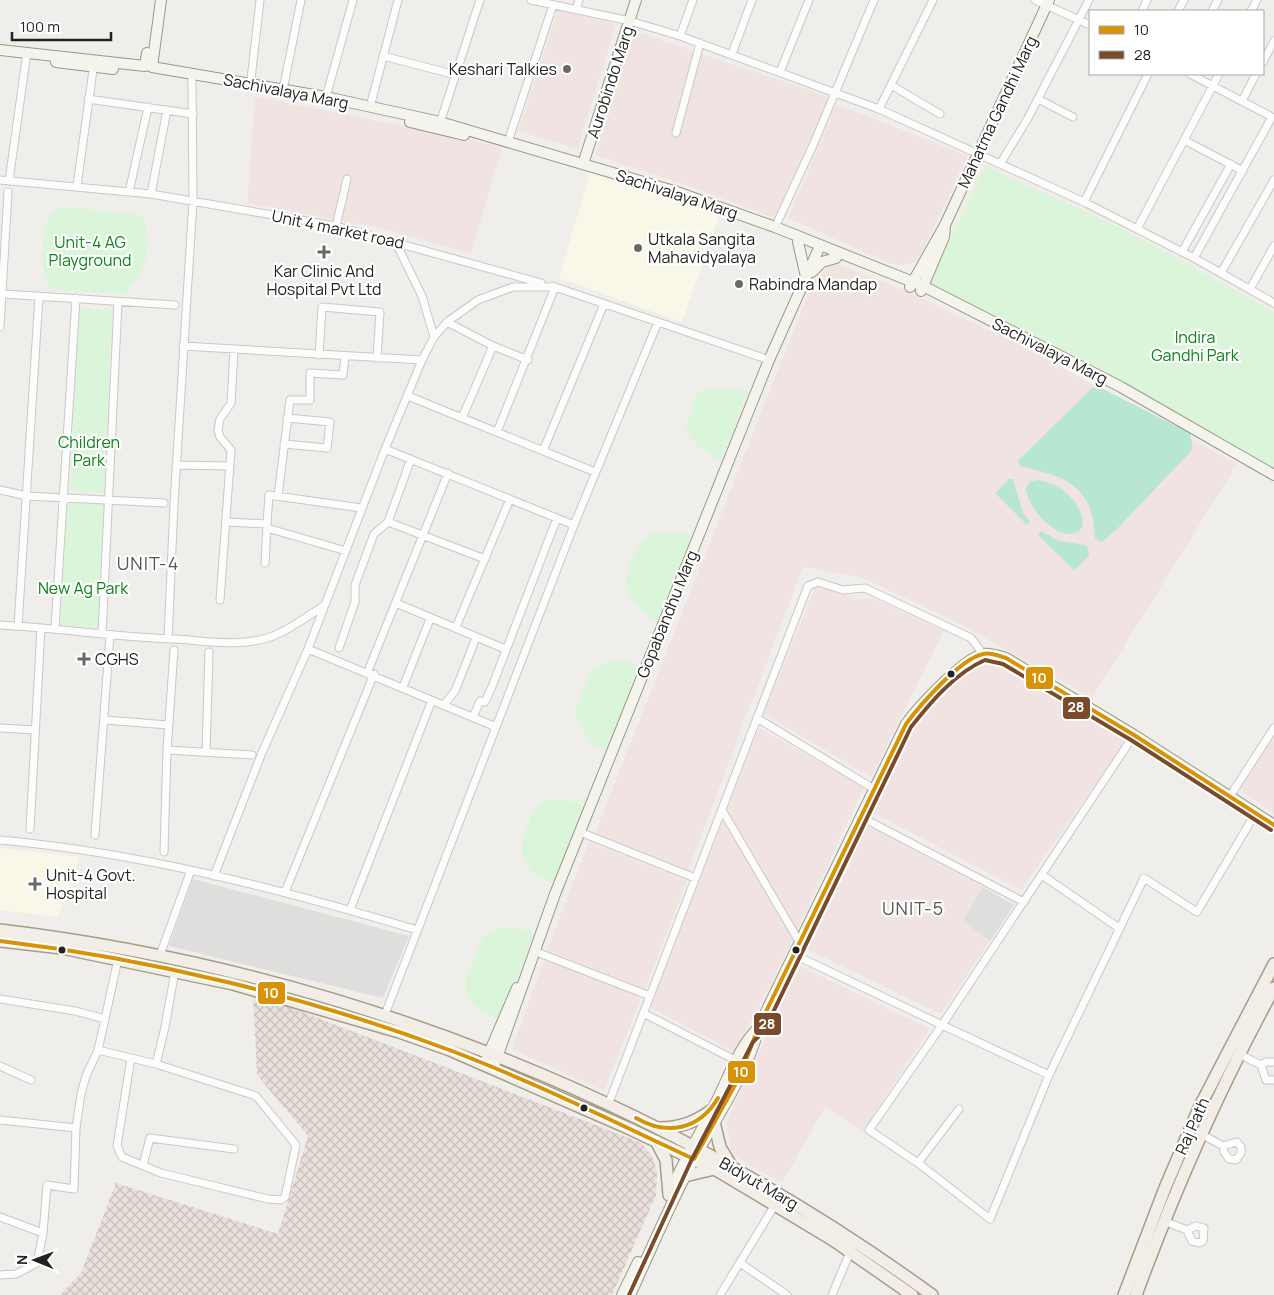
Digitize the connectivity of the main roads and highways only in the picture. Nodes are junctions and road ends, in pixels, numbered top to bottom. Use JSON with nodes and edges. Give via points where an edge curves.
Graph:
{"nodes":[{"id":1,"x":0,"y":930,"type":"edge"},
{"id":2,"x":0,"y":941,"type":"edge"},
{"id":3,"x":1274,"y":964,"type":"edge"},
{"id":4,"x":1274,"y":988,"type":"edge"},
{"id":5,"x":303,"y":991,"type":"junction"},
{"id":6,"x":299,"y":1003,"type":"junction"},
{"id":7,"x":491,"y":1061,"type":"junction"},
{"id":8,"x":657,"y":1128,"type":"junction"},
{"id":9,"x":656,"y":1141,"type":"junction"},
{"id":10,"x":731,"y":1166,"type":"junction"},
{"id":11,"x":714,"y":1169,"type":"junction"},
{"id":12,"x":685,"y":1176,"type":"road end"},
{"id":13,"x":669,"y":1195,"type":"road end"},
{"id":14,"x":912,"y":1295,"type":"edge"},
{"id":15,"x":932,"y":1295,"type":"edge"},
{"id":16,"x":1124,"y":1295,"type":"edge"},
{"id":17,"x":1136,"y":1295,"type":"edge"}],
"edges":[{"from":1,"to":5,"type":"main road","name":"Bidyut Marg","via":[[160,955]]},
{"from":2,"to":6,"type":"main road","name":"Bidyut Marg","via":[[118,959]]},
{"from":3,"to":16,"type":"main road","name":"Raj Path","via":[[1200,1106]]},
{"from":4,"to":17,"type":"main road","name":"Raj Path","via":[[1201,1134]]},
{"from":5,"to":6,"type":"main road"},
{"from":5,"to":7,"type":"main road","name":"Bidyut Marg","via":[[384,1017]]},
{"from":6,"to":7,"type":"main road","name":"Bidyut Marg"},
{"from":7,"to":8,"type":"main road","name":"Bidyut Marg","via":[[608,1105]]},
{"from":7,"to":9,"type":"main road","name":"Bidyut Marg"},
{"from":8,"to":10,"type":"main road","name":"Bidyut Marg"},
{"from":8,"to":10,"type":"main road","via":[[672,1128],[713,1116],[720,1148]]},
{"from":9,"to":11,"type":"main road","name":"Bidyut Marg"},
{"from":9,"to":13,"type":"main road","via":[[666,1160]]},
{"from":10,"to":15,"type":"main road","name":"Bidyut Marg","via":[[815,1215]]},
{"from":11,"to":12,"type":"main road"},
{"from":11,"to":14,"type":"main road","name":"Bidyut Marg","via":[[850,1252]]}]}
